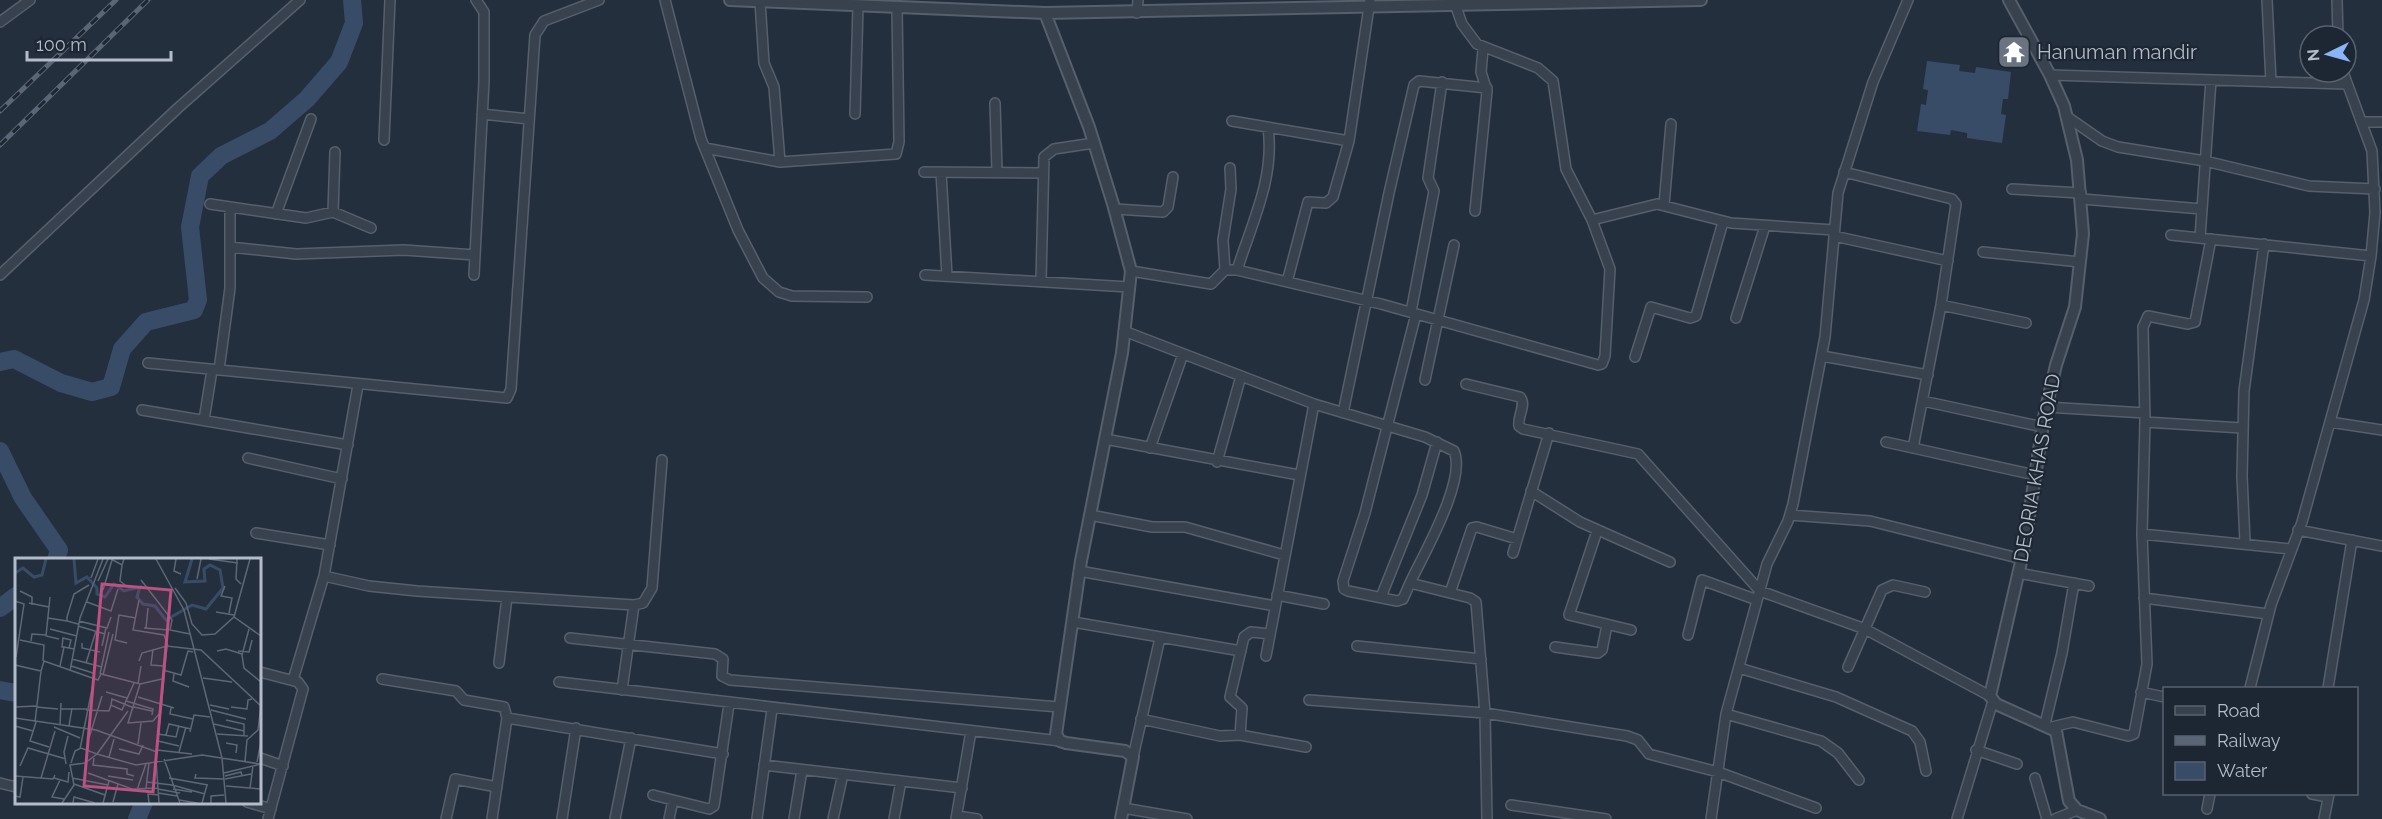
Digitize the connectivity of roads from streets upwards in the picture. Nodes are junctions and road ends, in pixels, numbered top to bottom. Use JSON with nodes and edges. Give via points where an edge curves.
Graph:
{"nodes":[{"id":1,"x":30,"y":0,"type":"edge"},
{"id":2,"x":300,"y":0,"type":"edge"},
{"id":3,"x":390,"y":0,"type":"edge"},
{"id":4,"x":476,"y":0,"type":"edge"},
{"id":5,"x":599,"y":0,"type":"edge"},
{"id":6,"x":665,"y":0,"type":"edge"},
{"id":7,"x":730,"y":0,"type":"edge"},
{"id":8,"x":1138,"y":0,"type":"edge"},
{"id":9,"x":1701,"y":0,"type":"edge"},
{"id":10,"x":1908,"y":0,"type":"edge"},
{"id":11,"x":2009,"y":0,"type":"edge"},
{"id":12,"x":2267,"y":0,"type":"edge"},
{"id":13,"x":2337,"y":0,"type":"edge"},
{"id":14,"x":786,"y":1,"type":"edge"},
{"id":15,"x":760,"y":2,"type":"junction"},
{"id":16,"x":1453,"y":2,"type":"edge"},
{"id":17,"x":874,"y":3,"type":"edge"},
{"id":18,"x":1370,"y":3,"type":"edge"},
{"id":19,"x":950,"y":5,"type":"edge"},
{"id":20,"x":1233,"y":5,"type":"edge"},
{"id":21,"x":858,"y":6,"type":"junction"},
{"id":22,"x":897,"y":8,"type":"junction"},
{"id":23,"x":1046,"y":13,"type":"junction"},
{"id":24,"x":1137,"y":13,"type":"junction"},
{"id":25,"x":0,"y":22,"type":"edge"},
{"id":26,"x":2338,"y":24,"type":"edge"},
{"id":27,"x":1483,"y":49,"type":"junction"},
{"id":28,"x":2050,"y":75,"type":"junction"},
{"id":29,"x":2211,"y":80,"type":"junction"},
{"id":30,"x":1442,"y":82,"type":"junction"},
{"id":31,"x":2271,"y":82,"type":"junction"},
{"id":32,"x":2298,"y":83,"type":"edge"},
{"id":33,"x":2346,"y":84,"type":"edge"},
{"id":34,"x":1487,"y":88,"type":"junction"},
{"id":35,"x":995,"y":103,"type":"dead end"},
{"id":36,"x":482,"y":114,"type":"junction"},
{"id":37,"x":855,"y":114,"type":"dead end"},
{"id":38,"x":2066,"y":116,"type":"junction"},
{"id":39,"x":311,"y":119,"type":"dead end"},
{"id":40,"x":529,"y":119,"type":"junction"},
{"id":41,"x":1232,"y":121,"type":"dead end"},
{"id":42,"x":2363,"y":122,"type":"junction"},
{"id":43,"x":2382,"y":122,"type":"edge"},
{"id":44,"x":1671,"y":124,"type":"dead end"},
{"id":45,"x":1268,"y":128,"type":"junction"},
{"id":46,"x":384,"y":140,"type":"dead end"},
{"id":47,"x":1349,"y":141,"type":"junction"},
{"id":48,"x":1094,"y":143,"type":"junction"},
{"id":49,"x":705,"y":148,"type":"junction"},
{"id":50,"x":335,"y":152,"type":"dead end"},
{"id":51,"x":2378,"y":158,"type":"edge"},
{"id":52,"x":2205,"y":161,"type":"junction"},
{"id":53,"x":780,"y":162,"type":"junction"},
{"id":54,"x":1230,"y":168,"type":"dead end"},
{"id":55,"x":924,"y":172,"type":"dead end"},
{"id":56,"x":941,"y":172,"type":"junction"},
{"id":57,"x":997,"y":172,"type":"junction"},
{"id":58,"x":1844,"y":172,"type":"junction"},
{"id":59,"x":1042,"y":173,"type":"junction"},
{"id":60,"x":1173,"y":177,"type":"dead end"},
{"id":61,"x":2012,"y":189,"type":"dead end"},
{"id":62,"x":2375,"y":189,"type":"junction"},
{"id":63,"x":2081,"y":196,"type":"junction"},
{"id":64,"x":210,"y":204,"type":"dead end"},
{"id":65,"x":1664,"y":205,"type":"junction"},
{"id":66,"x":230,"y":208,"type":"junction"},
{"id":67,"x":1115,"y":209,"type":"junction"},
{"id":68,"x":2202,"y":209,"type":"junction"},
{"id":69,"x":1475,"y":211,"type":"dead end"},
{"id":70,"x":333,"y":212,"type":"junction"},
{"id":71,"x":276,"y":214,"type":"junction"},
{"id":72,"x":2378,"y":214,"type":"edge"},
{"id":73,"x":1592,"y":220,"type":"junction"},
{"id":74,"x":1723,"y":222,"type":"junction"},
{"id":75,"x":1765,"y":226,"type":"junction"},
{"id":76,"x":372,"y":228,"type":"dead end"},
{"id":77,"x":1834,"y":233,"type":"junction"},
{"id":78,"x":2171,"y":235,"type":"dead end"},
{"id":79,"x":2200,"y":238,"type":"junction"},
{"id":80,"x":2211,"y":239,"type":"junction"},
{"id":81,"x":2264,"y":244,"type":"junction"},
{"id":82,"x":1454,"y":245,"type":"dead end"},
{"id":83,"x":230,"y":247,"type":"junction"},
{"id":84,"x":1983,"y":252,"type":"dead end"},
{"id":85,"x":475,"y":255,"type":"junction"},
{"id":86,"x":2371,"y":256,"type":"junction"},
{"id":87,"x":1948,"y":261,"type":"junction"},
{"id":88,"x":2080,"y":262,"type":"junction"},
{"id":89,"x":1225,"y":270,"type":"junction"},
{"id":90,"x":1237,"y":270,"type":"junction"},
{"id":91,"x":1131,"y":271,"type":"junction"},
{"id":92,"x":0,"y":275,"type":"edge"},
{"id":93,"x":474,"y":275,"type":"dead end"},
{"id":94,"x":925,"y":275,"type":"dead end"},
{"id":95,"x":947,"y":276,"type":"junction"},
{"id":96,"x":1041,"y":280,"type":"junction"},
{"id":97,"x":1287,"y":282,"type":"junction"},
{"id":98,"x":1130,"y":287,"type":"junction"},
{"id":99,"x":867,"y":297,"type":"dead end"},
{"id":100,"x":1367,"y":300,"type":"junction"},
{"id":101,"x":1941,"y":304,"type":"junction"},
{"id":102,"x":1414,"y":313,"type":"junction"},
{"id":103,"x":1736,"y":318,"type":"dead end"},
{"id":104,"x":1440,"y":320,"type":"junction"},
{"id":105,"x":2026,"y":323,"type":"dead end"},
{"id":106,"x":1124,"y":331,"type":"junction"},
{"id":107,"x":1183,"y":354,"type":"junction"},
{"id":108,"x":1822,"y":356,"type":"junction"},
{"id":109,"x":1635,"y":357,"type":"dead end"},
{"id":110,"x":148,"y":363,"type":"dead end"},
{"id":111,"x":216,"y":370,"type":"junction"},
{"id":112,"x":1928,"y":375,"type":"junction"},
{"id":113,"x":1241,"y":376,"type":"junction"},
{"id":114,"x":1425,"y":380,"type":"dead end"},
{"id":115,"x":1466,"y":384,"type":"dead end"},
{"id":116,"x":358,"y":385,"type":"junction"},
{"id":117,"x":1923,"y":401,"type":"junction"},
{"id":118,"x":1314,"y":404,"type":"junction"},
{"id":119,"x":2046,"y":407,"type":"junction"},
{"id":120,"x":142,"y":410,"type":"dead end"},
{"id":121,"x":1343,"y":413,"type":"junction"},
{"id":122,"x":2145,"y":417,"type":"junction"},
{"id":123,"x":204,"y":420,"type":"junction"},
{"id":124,"x":2330,"y":422,"type":"junction"},
{"id":125,"x":1388,"y":427,"type":"junction"},
{"id":126,"x":2043,"y":427,"type":"junction"},
{"id":127,"x":2242,"y":428,"type":"junction"},
{"id":128,"x":2382,"y":430,"type":"edge"},
{"id":129,"x":1549,"y":433,"type":"junction"},
{"id":130,"x":1105,"y":439,"type":"junction"},
{"id":131,"x":1437,"y":442,"type":"junction"},
{"id":132,"x":1886,"y":442,"type":"dead end"},
{"id":133,"x":348,"y":445,"type":"junction"},
{"id":134,"x":1149,"y":448,"type":"junction"},
{"id":135,"x":1913,"y":448,"type":"junction"},
{"id":136,"x":248,"y":458,"type":"dead end"},
{"id":137,"x":662,"y":460,"type":"dead end"},
{"id":138,"x":1217,"y":462,"type":"junction"},
{"id":139,"x":1299,"y":475,"type":"junction"},
{"id":140,"x":2035,"y":475,"type":"junction"},
{"id":141,"x":342,"y":479,"type":"junction"},
{"id":142,"x":1531,"y":491,"type":"junction"},
{"id":143,"x":1090,"y":515,"type":"junction"},
{"id":144,"x":1790,"y":515,"type":"junction"},
{"id":145,"x":2298,"y":530,"type":"junction"},
{"id":146,"x":1598,"y":531,"type":"junction"},
{"id":147,"x":256,"y":533,"type":"dead end"},
{"id":148,"x":2142,"y":534,"type":"junction"},
{"id":149,"x":1517,"y":539,"type":"junction"},
{"id":150,"x":2352,"y":540,"type":"junction"},
{"id":151,"x":2245,"y":543,"type":"junction"},
{"id":152,"x":330,"y":545,"type":"junction"},
{"id":153,"x":2382,"y":546,"type":"edge"},
{"id":154,"x":2290,"y":549,"type":"junction"},
{"id":155,"x":1513,"y":553,"type":"dead end"},
{"id":156,"x":1284,"y":555,"type":"junction"},
{"id":157,"x":2022,"y":559,"type":"junction"},
{"id":158,"x":1670,"y":562,"type":"dead end"},
{"id":159,"x":1079,"y":571,"type":"junction"},
{"id":160,"x":2018,"y":573,"type":"junction"},
{"id":161,"x":324,"y":576,"type":"junction"},
{"id":162,"x":1410,"y":583,"type":"junction"},
{"id":163,"x":2074,"y":583,"type":"junction"},
{"id":164,"x":2089,"y":586,"type":"dead end"},
{"id":165,"x":1925,"y":592,"type":"dead end"},
{"id":166,"x":1450,"y":593,"type":"junction"},
{"id":167,"x":1277,"y":595,"type":"junction"},
{"id":168,"x":1759,"y":596,"type":"junction"},
{"id":169,"x":507,"y":597,"type":"junction"},
{"id":170,"x":1381,"y":597,"type":"junction"},
{"id":171,"x":2144,"y":598,"type":"junction"},
{"id":172,"x":1324,"y":604,"type":"dead end"},
{"id":173,"x":634,"y":605,"type":"junction"},
{"id":174,"x":1275,"y":606,"type":"junction"},
{"id":175,"x":2268,"y":614,"type":"junction"},
{"id":176,"x":1073,"y":622,"type":"junction"},
{"id":177,"x":1608,"y":625,"type":"junction"},
{"id":178,"x":1865,"y":629,"type":"junction"},
{"id":179,"x":1632,"y":630,"type":"dead end"},
{"id":180,"x":1270,"y":634,"type":"junction"},
{"id":181,"x":1688,"y":635,"type":"dead end"},
{"id":182,"x":570,"y":638,"type":"dead end"},
{"id":183,"x":1160,"y":638,"type":"junction"},
{"id":184,"x":629,"y":643,"type":"junction"},
{"id":185,"x":1357,"y":646,"type":"dead end"},
{"id":186,"x":1555,"y":647,"type":"dead end"},
{"id":187,"x":1241,"y":651,"type":"junction"},
{"id":188,"x":1266,"y":656,"type":"dead end"},
{"id":189,"x":1481,"y":659,"type":"junction"},
{"id":190,"x":499,"y":663,"type":"dead end"},
{"id":191,"x":1848,"y":667,"type":"dead end"},
{"id":192,"x":1739,"y":668,"type":"junction"},
{"id":193,"x":261,"y":672,"type":"edge"},
{"id":194,"x":382,"y":679,"type":"dead end"},
{"id":195,"x":293,"y":680,"type":"junction"},
{"id":196,"x":559,"y":682,"type":"dead end"},
{"id":197,"x":2250,"y":687,"type":"edge"},
{"id":198,"x":2328,"y":687,"type":"edge"},
{"id":199,"x":622,"y":690,"type":"junction"},
{"id":200,"x":2141,"y":692,"type":"junction"},
{"id":201,"x":2163,"y":697,"type":"edge"},
{"id":202,"x":1992,"y":699,"type":"junction"},
{"id":203,"x":1309,"y":700,"type":"dead end"},
{"id":204,"x":729,"y":704,"type":"junction"},
{"id":205,"x":1059,"y":707,"type":"junction"},
{"id":206,"x":772,"y":709,"type":"junction"},
{"id":207,"x":1485,"y":713,"type":"junction"},
{"id":208,"x":1726,"y":714,"type":"junction"},
{"id":209,"x":507,"y":718,"type":"junction"},
{"id":210,"x":1141,"y":719,"type":"junction"},
{"id":211,"x":2048,"y":726,"type":"junction"},
{"id":212,"x":576,"y":728,"type":"junction"},
{"id":213,"x":971,"y":731,"type":"junction"},
{"id":214,"x":1240,"y":735,"type":"junction"},
{"id":215,"x":631,"y":738,"type":"junction"},
{"id":216,"x":1060,"y":741,"type":"junction"},
{"id":217,"x":1306,"y":747,"type":"dead end"},
{"id":218,"x":1976,"y":750,"type":"junction"},
{"id":219,"x":723,"y":754,"type":"junction"},
{"id":220,"x":1133,"y":757,"type":"junction"},
{"id":221,"x":261,"y":758,"type":"edge"},
{"id":222,"x":2017,"y":764,"type":"dead end"},
{"id":223,"x":764,"y":765,"type":"junction"},
{"id":224,"x":283,"y":766,"type":"junction"},
{"id":225,"x":802,"y":770,"type":"junction"},
{"id":226,"x":1926,"y":771,"type":"dead end"},
{"id":227,"x":1718,"y":772,"type":"junction"},
{"id":228,"x":843,"y":774,"type":"junction"},
{"id":229,"x":2035,"y":778,"type":"dead end"},
{"id":230,"x":1859,"y":780,"type":"dead end"},
{"id":231,"x":901,"y":781,"type":"junction"},
{"id":232,"x":0,"y":783,"type":"edge"},
{"id":233,"x":15,"y":787,"type":"edge"},
{"id":234,"x":497,"y":787,"type":"junction"},
{"id":235,"x":962,"y":788,"type":"junction"},
{"id":236,"x":653,"y":795,"type":"dead end"},
{"id":237,"x":2210,"y":795,"type":"edge"},
{"id":238,"x":2328,"y":795,"type":"edge"},
{"id":239,"x":673,"y":800,"type":"junction"},
{"id":240,"x":252,"y":804,"type":"edge"},
{"id":241,"x":1511,"y":805,"type":"dead end"},
{"id":242,"x":1816,"y":808,"type":"dead end"},
{"id":243,"x":2207,"y":809,"type":"dead end"},
{"id":244,"x":2076,"y":810,"type":"junction"},
{"id":245,"x":269,"y":814,"type":"edge"},
{"id":246,"x":1122,"y":814,"type":"edge"},
{"id":247,"x":957,"y":817,"type":"edge"},
{"id":248,"x":446,"y":819,"type":"edge"},
{"id":249,"x":492,"y":819,"type":"edge"},
{"id":250,"x":562,"y":819,"type":"edge"},
{"id":251,"x":615,"y":819,"type":"edge"},
{"id":252,"x":669,"y":819,"type":"edge"},
{"id":253,"x":757,"y":819,"type":"edge"},
{"id":254,"x":794,"y":819,"type":"edge"},
{"id":255,"x":833,"y":819,"type":"edge"},
{"id":256,"x":894,"y":819,"type":"edge"},
{"id":257,"x":977,"y":819,"type":"edge"},
{"id":258,"x":1187,"y":819,"type":"edge"},
{"id":259,"x":1487,"y":819,"type":"edge"},
{"id":260,"x":1606,"y":819,"type":"edge"},
{"id":261,"x":1711,"y":819,"type":"edge"},
{"id":262,"x":1957,"y":819,"type":"edge"},
{"id":263,"x":2047,"y":819,"type":"edge"},
{"id":264,"x":2055,"y":819,"type":"edge"},
{"id":265,"x":2100,"y":819,"type":"edge"},
{"id":266,"x":2324,"y":819,"type":"edge"}],
"edges":[{"from":1,"to":25,"type":"street"},
{"from":2,"to":92,"type":"street"},
{"from":3,"to":46,"type":"street"},
{"from":4,"to":36,"type":"street","via":[[484,12]]},
{"from":5,"to":40,"type":"street","via":[[544,21],[538,28],[534,35]]},
{"from":6,"to":49,"type":"street"},
{"from":7,"to":15,"type":"street"},
{"from":8,"to":24,"type":"street"},
{"from":9,"to":16,"type":"street"},
{"from":10,"to":58,"type":"street","via":[[1874,82]]},
{"from":11,"to":28,"type":"street","name":"DEORIA KHAS ROAD"},
{"from":12,"to":31,"type":"street"},
{"from":13,"to":26,"type":"street"},
{"from":14,"to":15,"type":"street"},
{"from":14,"to":21,"type":"street"},
{"from":15,"to":53,"type":"street","via":[[764,63],[774,87]]},
{"from":16,"to":18,"type":"street"},
{"from":16,"to":27,"type":"street","via":[[1469,36]]},
{"from":17,"to":21,"type":"street"},
{"from":17,"to":22,"type":"street"},
{"from":18,"to":20,"type":"street"},
{"from":18,"to":47,"type":"street"},
{"from":19,"to":22,"type":"street"},
{"from":19,"to":23,"type":"street"},
{"from":20,"to":24,"type":"street"},
{"from":21,"to":37,"type":"street"},
{"from":22,"to":53,"type":"street","via":[[896,154]]},
{"from":23,"to":24,"type":"street"},
{"from":23,"to":48,"type":"street"},
{"from":27,"to":34,"type":"street","via":[[1480,72]]},
{"from":27,"to":73,"type":"street","via":[[1539,68],[1553,81],[1566,169]]},
{"from":28,"to":29,"type":"street"},
{"from":28,"to":38,"type":"street","name":"DEORIA KHAS ROAD"},
{"from":29,"to":31,"type":"street"},
{"from":29,"to":52,"type":"street"},
{"from":30,"to":34,"type":"street"},
{"from":30,"to":100,"type":"street","via":[[1419,81],[1414,85]]},
{"from":30,"to":102,"type":"street","via":[[1428,178],[1434,191]]},
{"from":31,"to":32,"type":"street"},
{"from":33,"to":42,"type":"street"},
{"from":34,"to":69,"type":"street"},
{"from":35,"to":57,"type":"street"},
{"from":36,"to":40,"type":"street"},
{"from":36,"to":85,"type":"street"},
{"from":38,"to":52,"type":"street","via":[[2110,145]]},
{"from":38,"to":63,"type":"street","name":"DEORIA KHAS ROAD"},
{"from":39,"to":71,"type":"street"},
{"from":40,"to":116,"type":"street","via":[[510,395],[498,399]]},
{"from":41,"to":45,"type":"street"},
{"from":42,"to":43,"type":"street"},
{"from":42,"to":51,"type":"street"},
{"from":44,"to":65,"type":"street"},
{"from":45,"to":47,"type":"street"},
{"from":45,"to":90,"type":"street","via":[[1271,147],[1267,178]]},
{"from":47,"to":97,"type":"street","via":[[1331,201],[1312,200],[1307,206]]},
{"from":48,"to":59,"type":"street","via":[[1049,151]]},
{"from":48,"to":67,"type":"street"},
{"from":49,"to":53,"type":"street"},
{"from":49,"to":99,"type":"street","via":[[752,261],[771,287],[792,296]]},
{"from":50,"to":70,"type":"street"},
{"from":51,"to":62,"type":"street"},
{"from":52,"to":62,"type":"street","via":[[2309,186]]},
{"from":52,"to":68,"type":"street"},
{"from":54,"to":89,"type":"street","via":[[1231,189],[1223,240]]},
{"from":55,"to":56,"type":"street"},
{"from":56,"to":57,"type":"street"},
{"from":56,"to":95,"type":"street"},
{"from":57,"to":59,"type":"street"},
{"from":58,"to":77,"type":"street"},
{"from":58,"to":87,"type":"street","via":[[1955,201]]},
{"from":59,"to":96,"type":"street"},
{"from":60,"to":67,"type":"street","via":[[1168,207],[1163,212]]},
{"from":61,"to":63,"type":"street"},
{"from":62,"to":72,"type":"street"},
{"from":63,"to":68,"type":"street"},
{"from":63,"to":88,"type":"street","name":"DEORIA KHAS ROAD"},
{"from":64,"to":66,"type":"street"},
{"from":65,"to":73,"type":"street","via":[[1654,204]]},
{"from":65,"to":74,"type":"street"},
{"from":66,"to":71,"type":"street"},
{"from":66,"to":83,"type":"street"},
{"from":67,"to":91,"type":"street"},
{"from":68,"to":79,"type":"street"},
{"from":70,"to":71,"type":"street","via":[[306,218]]},
{"from":70,"to":76,"type":"street"},
{"from":72,"to":86,"type":"street"},
{"from":73,"to":104,"type":"street","via":[[1610,269],[1602,364]]},
{"from":74,"to":75,"type":"street"},
{"from":74,"to":109,"type":"street","via":[[1696,316],[1690,318],[1651,307]]},
{"from":75,"to":77,"type":"street"},
{"from":75,"to":103,"type":"street"},
{"from":77,"to":87,"type":"street"},
{"from":77,"to":108,"type":"street"},
{"from":78,"to":79,"type":"street"},
{"from":79,"to":80,"type":"street"},
{"from":80,"to":81,"type":"street"},
{"from":80,"to":122,"type":"street","via":[[2195,322],[2151,316],[2144,321]]},
{"from":81,"to":86,"type":"street"},
{"from":81,"to":127,"type":"street"},
{"from":82,"to":104,"type":"street"},
{"from":83,"to":85,"type":"street","via":[[296,254],[404,250]]},
{"from":83,"to":111,"type":"street","via":[[229,299]]},
{"from":84,"to":88,"type":"street"},
{"from":85,"to":93,"type":"street"},
{"from":86,"to":124,"type":"street","via":[[2364,300]]},
{"from":87,"to":101,"type":"street"},
{"from":88,"to":119,"type":"street","name":"DEORIA KHAS ROAD","via":[[2075,307]]},
{"from":89,"to":90,"type":"street"},
{"from":89,"to":91,"type":"street","via":[[1211,284]]},
{"from":90,"to":97,"type":"street"},
{"from":91,"to":98,"type":"street"},
{"from":94,"to":95,"type":"street"},
{"from":95,"to":96,"type":"street"},
{"from":96,"to":98,"type":"street"},
{"from":97,"to":100,"type":"street"},
{"from":98,"to":106,"type":"street"},
{"from":100,"to":102,"type":"street"},
{"from":100,"to":121,"type":"street"},
{"from":101,"to":105,"type":"street"},
{"from":101,"to":112,"type":"street"},
{"from":102,"to":104,"type":"street"},
{"from":102,"to":125,"type":"street"},
{"from":104,"to":114,"type":"street"},
{"from":106,"to":107,"type":"street"},
{"from":106,"to":130,"type":"street"},
{"from":107,"to":113,"type":"street"},
{"from":107,"to":134,"type":"street"},
{"from":108,"to":112,"type":"street"},
{"from":108,"to":144,"type":"street"},
{"from":110,"to":111,"type":"street"},
{"from":111,"to":116,"type":"street"},
{"from":111,"to":123,"type":"street"},
{"from":112,"to":117,"type":"street"},
{"from":113,"to":118,"type":"street"},
{"from":113,"to":138,"type":"street"},
{"from":115,"to":129,"type":"street","via":[[1520,397],[1523,404],[1519,426]]},
{"from":116,"to":133,"type":"street"},
{"from":117,"to":126,"type":"street"},
{"from":117,"to":135,"type":"street"},
{"from":118,"to":121,"type":"street"},
{"from":118,"to":139,"type":"street"},
{"from":119,"to":122,"type":"street"},
{"from":119,"to":126,"type":"street","name":"DEORIA KHAS ROAD"},
{"from":120,"to":123,"type":"street"},
{"from":121,"to":125,"type":"street"},
{"from":122,"to":127,"type":"street"},
{"from":122,"to":148,"type":"street"},
{"from":123,"to":133,"type":"street"},
{"from":124,"to":128,"type":"street"},
{"from":124,"to":145,"type":"street"},
{"from":125,"to":131,"type":"street"},
{"from":125,"to":170,"type":"street","via":[[1342,581],[1347,591]]},
{"from":126,"to":140,"type":"street","name":"DEORIA KHAS ROAD"},
{"from":127,"to":151,"type":"street"},
{"from":129,"to":142,"type":"street"},
{"from":129,"to":168,"type":"street","via":[[1638,454]]},
{"from":130,"to":134,"type":"street"},
{"from":130,"to":143,"type":"street"},
{"from":131,"to":162,"type":"street","via":[[1454,451],[1457,468],[1439,520]]},
{"from":131,"to":170,"type":"street","via":[[1415,516]]},
{"from":132,"to":135,"type":"street"},
{"from":133,"to":141,"type":"street"},
{"from":134,"to":138,"type":"street"},
{"from":135,"to":140,"type":"street"},
{"from":136,"to":141,"type":"street"},
{"from":137,"to":173,"type":"street","via":[[652,588],[643,603]]},
{"from":138,"to":139,"type":"street"},
{"from":139,"to":156,"type":"street"},
{"from":140,"to":157,"type":"street","name":"DEORIA KHAS ROAD"},
{"from":141,"to":152,"type":"street"},
{"from":142,"to":146,"type":"street"},
{"from":142,"to":149,"type":"street"},
{"from":143,"to":156,"type":"street","via":[[1152,527],[1185,527]]},
{"from":143,"to":159,"type":"street"},
{"from":144,"to":157,"type":"street","via":[[1870,520]]},
{"from":144,"to":168,"type":"street","via":[[1767,564]]},
{"from":145,"to":150,"type":"street"},
{"from":145,"to":154,"type":"street"},
{"from":146,"to":158,"type":"street"},
{"from":146,"to":177,"type":"street","via":[[1568,613]]},
{"from":147,"to":152,"type":"street"},
{"from":148,"to":151,"type":"street"},
{"from":148,"to":171,"type":"street"},
{"from":149,"to":155,"type":"street"},
{"from":149,"to":166,"type":"street","via":[[1472,528]]},
{"from":150,"to":153,"type":"street"},
{"from":150,"to":198,"type":"street"},
{"from":151,"to":154,"type":"street"},
{"from":152,"to":161,"type":"street"},
{"from":154,"to":175,"type":"street"},
{"from":156,"to":167,"type":"street"},
{"from":157,"to":160,"type":"street","name":"DEORIA KHAS ROAD"},
{"from":159,"to":174,"type":"street"},
{"from":159,"to":176,"type":"street"},
{"from":160,"to":163,"type":"street"},
{"from":160,"to":202,"type":"street","name":"DEORIA KHAS ROAD"},
{"from":161,"to":169,"type":"street","via":[[369,586]]},
{"from":161,"to":195,"type":"street"},
{"from":162,"to":166,"type":"street"},
{"from":162,"to":170,"type":"street","via":[[1400,600]]},
{"from":163,"to":164,"type":"street"},
{"from":163,"to":211,"type":"street"},
{"from":165,"to":178,"type":"street","via":[[1886,586]]},
{"from":166,"to":189,"type":"street","via":[[1476,602]]},
{"from":167,"to":172,"type":"street"},
{"from":167,"to":174,"type":"street"},
{"from":168,"to":178,"type":"street"},
{"from":168,"to":181,"type":"street","via":[[1702,580]]},
{"from":168,"to":192,"type":"street"},
{"from":169,"to":173,"type":"street"},
{"from":169,"to":190,"type":"street"},
{"from":171,"to":175,"type":"street"},
{"from":171,"to":200,"type":"street","via":[[2147,664]]},
{"from":173,"to":184,"type":"street"},
{"from":174,"to":180,"type":"street"},
{"from":175,"to":197,"type":"street"},
{"from":176,"to":183,"type":"street"},
{"from":176,"to":205,"type":"street"},
{"from":177,"to":179,"type":"street"},
{"from":177,"to":186,"type":"street","via":[[1598,653]]},
{"from":178,"to":191,"type":"street"},
{"from":178,"to":202,"type":"street"},
{"from":180,"to":187,"type":"street","via":[[1246,633]]},
{"from":180,"to":188,"type":"street"},
{"from":182,"to":184,"type":"street"},
{"from":183,"to":187,"type":"street"},
{"from":183,"to":210,"type":"street"},
{"from":184,"to":199,"type":"street"},
{"from":184,"to":205,"type":"street","via":[[720,656],[722,676],[729,680]]},
{"from":185,"to":189,"type":"street"},
{"from":187,"to":214,"type":"street","via":[[1230,697],[1242,708]]},
{"from":189,"to":207,"type":"street"},
{"from":192,"to":208,"type":"street"},
{"from":192,"to":226,"type":"street","via":[[1836,697],[1912,731],[1920,742]]},
{"from":193,"to":195,"type":"street"},
{"from":194,"to":209,"type":"street","via":[[456,691],[464,700],[499,705],[507,711]]},
{"from":195,"to":224,"type":"street","via":[[301,684],[302,693]]},
{"from":196,"to":199,"type":"street"},
{"from":199,"to":204,"type":"street"},
{"from":200,"to":201,"type":"street"},
{"from":200,"to":211,"type":"street","via":[[2132,736],[2073,722]]},
{"from":202,"to":211,"type":"street"},
{"from":202,"to":218,"type":"street"},
{"from":203,"to":207,"type":"street"},
{"from":204,"to":206,"type":"street"},
{"from":204,"to":219,"type":"street"},
{"from":205,"to":216,"type":"street","via":[[1056,734]]},
{"from":206,"to":213,"type":"street"},
{"from":206,"to":223,"type":"street"},
{"from":207,"to":227,"type":"street","via":[[1627,736],[1638,740],[1649,754]]},
{"from":207,"to":259,"type":"street"},
{"from":208,"to":227,"type":"street"},
{"from":208,"to":230,"type":"street","via":[[1821,741],[1838,753]]},
{"from":209,"to":212,"type":"street"},
{"from":209,"to":234,"type":"street"},
{"from":210,"to":214,"type":"street","via":[[1220,736]]},
{"from":210,"to":220,"type":"street"},
{"from":211,"to":244,"type":"street","via":[[2058,735],[2068,799]]},
{"from":212,"to":215,"type":"street"},
{"from":212,"to":250,"type":"street"},
{"from":213,"to":216,"type":"street"},
{"from":213,"to":235,"type":"street"},
{"from":214,"to":217,"type":"street"},
{"from":215,"to":219,"type":"street"},
{"from":215,"to":251,"type":"street"},
{"from":216,"to":220,"type":"street","via":[[1125,751]]},
{"from":218,"to":222,"type":"street"},
{"from":218,"to":262,"type":"street"},
{"from":219,"to":239,"type":"street","via":[[712,808]]},
{"from":220,"to":246,"type":"street"},
{"from":221,"to":224,"type":"street"},
{"from":223,"to":225,"type":"street"},
{"from":223,"to":253,"type":"street"},
{"from":224,"to":245,"type":"street"},
{"from":225,"to":228,"type":"street"},
{"from":225,"to":254,"type":"street"},
{"from":227,"to":242,"type":"street"},
{"from":227,"to":261,"type":"street"},
{"from":228,"to":231,"type":"street"},
{"from":228,"to":255,"type":"street"},
{"from":229,"to":263,"type":"street"},
{"from":231,"to":235,"type":"street"},
{"from":231,"to":256,"type":"street"},
{"from":232,"to":233,"type":"street"},
{"from":234,"to":248,"type":"street","via":[[455,779]]},
{"from":234,"to":249,"type":"street"},
{"from":235,"to":247,"type":"street"},
{"from":236,"to":239,"type":"street"},
{"from":237,"to":243,"type":"street"},
{"from":238,"to":266,"type":"street"},
{"from":239,"to":252,"type":"street"},
{"from":240,"to":245,"type":"street"},
{"from":241,"to":260,"type":"street"},
{"from":244,"to":264,"type":"street"},
{"from":244,"to":265,"type":"street"},
{"from":246,"to":258,"type":"street"},
{"from":247,"to":257,"type":"street"}]}
